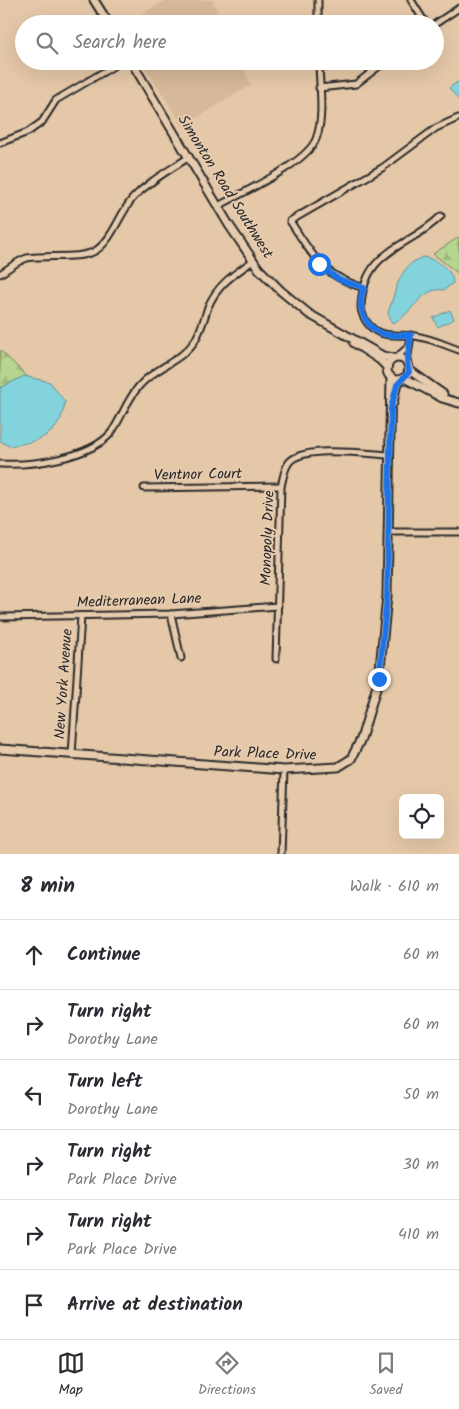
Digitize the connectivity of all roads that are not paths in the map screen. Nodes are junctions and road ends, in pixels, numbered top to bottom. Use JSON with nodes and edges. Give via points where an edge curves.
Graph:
{"nodes":[{"id":1,"x":94,"y":0,"type":"edge"},
{"id":2,"x":318,"y":0,"type":"edge"},
{"id":3,"x":411,"y":0,"type":"edge"},
{"id":4,"x":459,"y":8,"type":"edge"},
{"id":5,"x":103,"y":15,"type":"edge"},
{"id":6,"x":318,"y":15,"type":"edge"},
{"id":7,"x":420,"y":15,"type":"edge"},
{"id":8,"x":444,"y":18,"type":"edge"},
{"id":9,"x":107,"y":70,"type":"edge"},
{"id":10,"x":137,"y":70,"type":"edge"},
{"id":11,"x":319,"y":70,"type":"edge"},
{"id":12,"x":374,"y":70,"type":"edge"},
{"id":13,"x":319,"y":88,"type":"junction"},
{"id":14,"x":458,"y":118,"type":"edge"},
{"id":15,"x":0,"y":142,"type":"edge"},
{"id":16,"x":190,"y":157,"type":"junction"},
{"id":17,"x":218,"y":206,"type":"junction"},
{"id":18,"x":441,"y":216,"type":"dead end"},
{"id":19,"x":253,"y":262,"type":"junction"},
{"id":20,"x":0,"y":274,"type":"edge"},
{"id":21,"x":364,"y":288,"type":"junction"},
{"id":22,"x":336,"y":330,"type":"junction"},
{"id":23,"x":411,"y":335,"type":"junction"},
{"id":24,"x":408,"y":346,"type":"junction"},
{"id":25,"x":459,"y":350,"type":"edge"},
{"id":26,"x":395,"y":358,"type":"junction"},
{"id":27,"x":407,"y":362,"type":"junction"},
{"id":28,"x":387,"y":367,"type":"junction"},
{"id":29,"x":409,"y":370,"type":"junction"},
{"id":30,"x":391,"y":377,"type":"junction"},
{"id":31,"x":403,"y":379,"type":"junction"},
{"id":32,"x":456,"y":402,"type":"edge"},
{"id":33,"x":391,"y":408,"type":"junction"},
{"id":34,"x":390,"y":455,"type":"junction"},
{"id":35,"x":0,"y":464,"type":"edge"},
{"id":36,"x":281,"y":486,"type":"junction"},
{"id":37,"x":144,"y":488,"type":"dead end"},
{"id":38,"x":388,"y":532,"type":"junction"},
{"id":39,"x":459,"y":532,"type":"edge"},
{"id":40,"x":278,"y":606,"type":"junction"},
{"id":41,"x":171,"y":614,"type":"junction"},
{"id":42,"x":81,"y":616,"type":"junction"},
{"id":43,"x":0,"y":617,"type":"edge"},
{"id":44,"x":181,"y":658,"type":"dead end"},
{"id":45,"x":276,"y":658,"type":"dead end"},
{"id":46,"x":0,"y":749,"type":"edge"},
{"id":47,"x":72,"y":754,"type":"junction"},
{"id":48,"x":284,"y":770,"type":"junction"},
{"id":49,"x":281,"y":854,"type":"edge"}],
"edges":[{"from":1,"to":5,"type":"street"},
{"from":2,"to":6,"type":"street"},
{"from":3,"to":7,"type":"street"},
{"from":4,"to":8,"type":"street"},
{"from":9,"to":15,"type":"street","via":[[56,100],[42,122],[28,132]]},
{"from":10,"to":16,"type":"street","name":"Simonton Road Southwest"},
{"from":11,"to":13,"type":"street"},
{"from":12,"to":13,"type":"street","via":[[356,84]]},
{"from":13,"to":17,"type":"street","via":[[320,121],[310,150],[296,162]]},
{"from":14,"to":21,"type":"street","via":[[436,128],[382,168],[290,220],[319,264],[338,279]]},
{"from":16,"to":17,"type":"street","name":"Simonton Road Southwest"},
{"from":16,"to":20,"type":"street","via":[[149,184],[133,199],[105,243],[95,251],[86,255],[47,255],[24,259]]},
{"from":17,"to":19,"type":"street","name":"Simonton Road Southwest"},
{"from":18,"to":21,"type":"street","via":[[431,226],[379,259]]},
{"from":19,"to":22,"type":"street","name":"Simonton Road Southwest","via":[[296,304]]},
{"from":19,"to":35,"type":"street","via":[[223,283],[210,302],[193,343],[139,386],[106,437],[55,461],[31,465]]},
{"from":21,"to":23,"type":"street","via":[[361,310],[370,326],[381,334]]},
{"from":22,"to":26,"type":"street","name":"Simonton Road Southwest","via":[[383,356]]},
{"from":22,"to":28,"type":"street","name":"Simonton Road Southwest"},
{"from":23,"to":24,"type":"street"},
{"from":23,"to":25,"type":"street"},
{"from":24,"to":26,"type":"street"},
{"from":24,"to":27,"type":"street"},
{"from":26,"to":27,"type":"street"},
{"from":26,"to":28,"type":"street"},
{"from":27,"to":29,"type":"street"},
{"from":28,"to":30,"type":"street"},
{"from":29,"to":31,"type":"street"},
{"from":29,"to":32,"type":"street"},
{"from":30,"to":31,"type":"street"},
{"from":30,"to":33,"type":"street","name":"Park Place Drive"},
{"from":31,"to":32,"type":"street"},
{"from":31,"to":33,"type":"street","name":"Park Place Drive","via":[[397,385]]},
{"from":33,"to":34,"type":"street","name":"Park Place Drive"},
{"from":34,"to":36,"type":"street","name":"Monopoly Drive","via":[[300,454],[288,463]]},
{"from":34,"to":38,"type":"street","name":"Park Place Drive"},
{"from":36,"to":37,"type":"street","name":"Ventnor Court"},
{"from":36,"to":40,"type":"street","name":"Monopoly Drive"},
{"from":38,"to":39,"type":"street"},
{"from":38,"to":48,"type":"street","name":"Park Place Drive","via":[[386,613],[379,679],[361,739],[350,759],[338,767]]},
{"from":40,"to":41,"type":"street","name":"Mediterranean Lane"},
{"from":40,"to":45,"type":"street","name":"Monopoly Drive"},
{"from":41,"to":42,"type":"street","name":"Mediterranean Lane"},
{"from":41,"to":44,"type":"street"},
{"from":42,"to":43,"type":"street","name":"Mediterranean Lane"},
{"from":42,"to":47,"type":"street","name":"New York Avenue"},
{"from":46,"to":47,"type":"street","name":"Park Place Drive"},
{"from":47,"to":48,"type":"street","name":"Park Place Drive"},
{"from":48,"to":49,"type":"street"}]}
